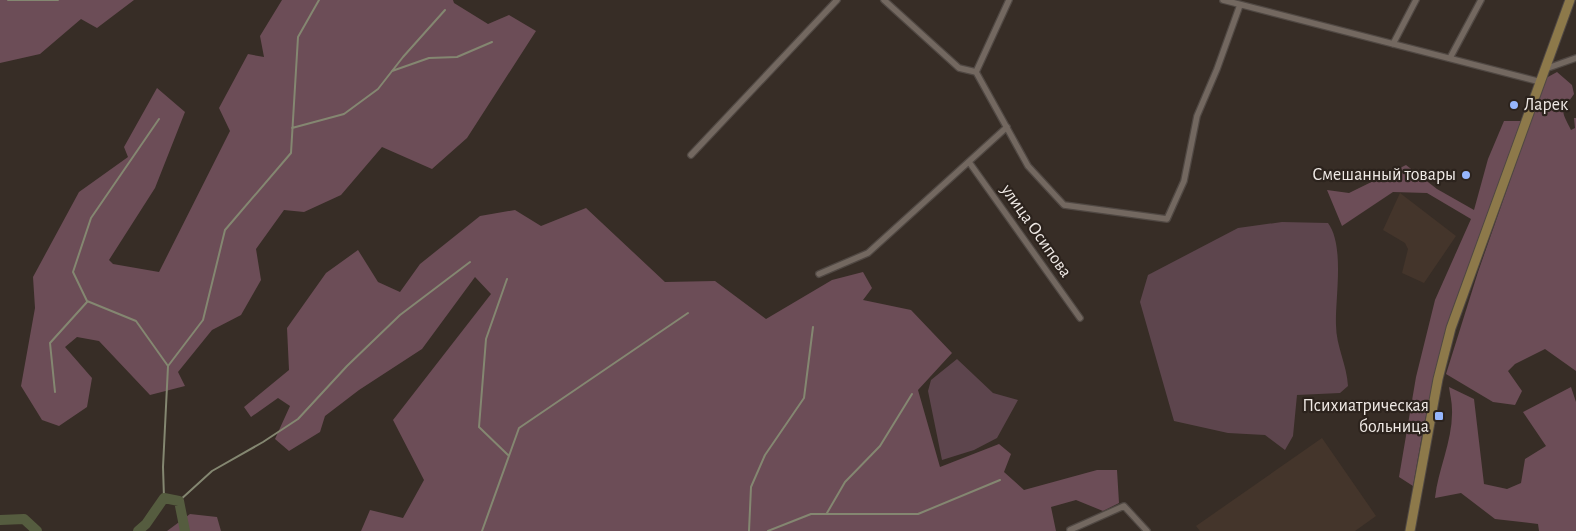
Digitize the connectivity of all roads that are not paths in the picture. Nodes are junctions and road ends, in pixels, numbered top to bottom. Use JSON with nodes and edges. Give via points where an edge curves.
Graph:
{"nodes":[{"id":1,"x":837,"y":0,"type":"edge"},
{"id":2,"x":884,"y":0,"type":"edge"},
{"id":3,"x":1010,"y":0,"type":"edge"},
{"id":4,"x":1222,"y":0,"type":"edge"},
{"id":5,"x":1416,"y":0,"type":"edge"},
{"id":6,"x":1481,"y":0,"type":"edge"},
{"id":7,"x":1570,"y":0,"type":"edge"},
{"id":8,"x":1240,"y":5,"type":"junction"},
{"id":9,"x":1393,"y":44,"type":"junction"},
{"id":10,"x":1450,"y":58,"type":"junction"},
{"id":11,"x":1576,"y":58,"type":"edge"},
{"id":12,"x":1546,"y":69,"type":"junction"},
{"id":13,"x":976,"y":72,"type":"junction"},
{"id":14,"x":1540,"y":82,"type":"junction"},
{"id":15,"x":1006,"y":128,"type":"junction"},
{"id":16,"x":691,"y":155,"type":"dead end"},
{"id":17,"x":969,"y":162,"type":"junction"},
{"id":18,"x":819,"y":274,"type":"dead end"},
{"id":19,"x":1080,"y":318,"type":"dead end"},
{"id":20,"x":1070,"y":530,"type":"edge"},
{"id":21,"x":1147,"y":531,"type":"edge"},
{"id":22,"x":1410,"y":531,"type":"edge"}],
"edges":[{"from":1,"to":16,"type":"street"},
{"from":2,"to":13,"type":"street","via":[[959,68]]},
{"from":3,"to":13,"type":"street"},
{"from":4,"to":8,"type":"street"},
{"from":5,"to":9,"type":"street"},
{"from":6,"to":10,"type":"street"},
{"from":7,"to":12,"type":"main road"},
{"from":8,"to":9,"type":"street"},
{"from":8,"to":15,"type":"street","via":[[1197,116],[1184,181],[1167,219],[1064,205],[1028,166]]},
{"from":9,"to":10,"type":"street"},
{"from":10,"to":14,"type":"street"},
{"from":11,"to":12,"type":"street"},
{"from":12,"to":14,"type":"main road"},
{"from":13,"to":15,"type":"street"},
{"from":14,"to":22,"type":"main road","via":[[1451,328],[1438,379]]},
{"from":15,"to":17,"type":"street"},
{"from":17,"to":18,"type":"street","via":[[868,253]]},
{"from":17,"to":19,"type":"street","name":"улица Осипова"},
{"from":20,"to":21,"type":"street","via":[[1124,506]]}]}
